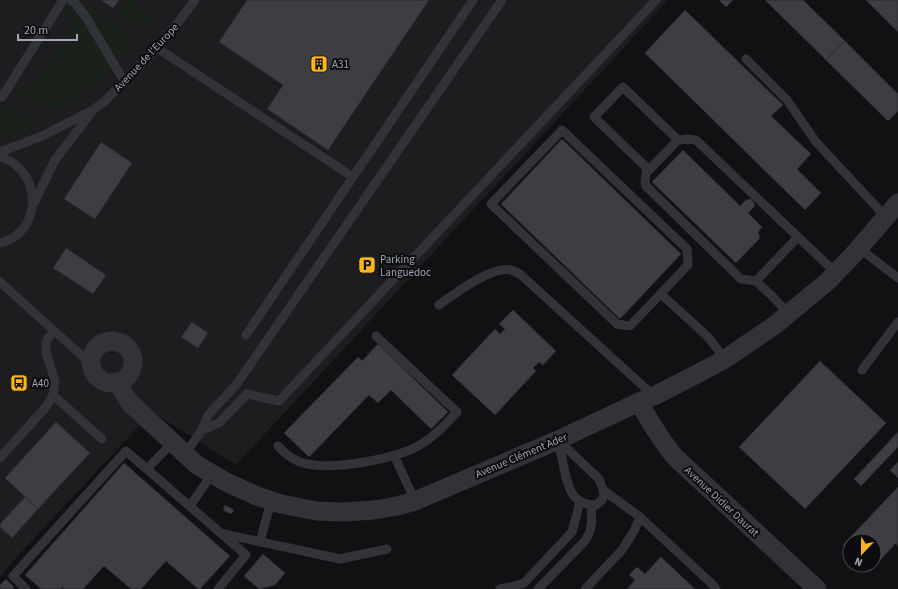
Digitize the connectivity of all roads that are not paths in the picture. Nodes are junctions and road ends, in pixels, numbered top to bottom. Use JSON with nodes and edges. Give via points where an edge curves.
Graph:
{"nodes":[{"id":1,"x":63,"y":0,"type":"edge"},
{"id":2,"x":70,"y":0,"type":"edge"},
{"id":3,"x":194,"y":0,"type":"edge"},
{"id":4,"x":473,"y":0,"type":"edge"},
{"id":5,"x":502,"y":0,"type":"edge"},
{"id":6,"x":656,"y":0,"type":"edge"},
{"id":7,"x":157,"y":48,"type":"junction"},
{"id":8,"x":746,"y":59,"type":"dead end"},
{"id":9,"x":124,"y":81,"type":"junction"},
{"id":10,"x":2,"y":97,"type":"dead end"},
{"id":11,"x":93,"y":110,"type":"junction"},
{"id":12,"x":678,"y":140,"type":"junction"},
{"id":13,"x":0,"y":152,"type":"edge"},
{"id":14,"x":0,"y":157,"type":"edge"},
{"id":15,"x":649,"y":170,"type":"junction"},
{"id":16,"x":353,"y":177,"type":"junction"},
{"id":17,"x":33,"y":205,"type":"junction"},
{"id":18,"x":892,"y":210,"type":"edge"},
{"id":19,"x":798,"y":237,"type":"junction"},
{"id":20,"x":0,"y":243,"type":"edge"},
{"id":21,"x":859,"y":248,"type":"junction"},
{"id":22,"x":836,"y":273,"type":"junction"},
{"id":23,"x":898,"y":278,"type":"edge"},
{"id":24,"x":756,"y":281,"type":"junction"},
{"id":25,"x":0,"y":282,"type":"edge"},
{"id":26,"x":661,"y":294,"type":"junction"},
{"id":27,"x":439,"y":305,"type":"dead end"},
{"id":28,"x":789,"y":314,"type":"junction"},
{"id":29,"x":898,"y":322,"type":"edge"},
{"id":30,"x":54,"y":331,"type":"junction"},
{"id":31,"x":246,"y":335,"type":"dead end"},
{"id":32,"x":376,"y":336,"type":"dead end"},
{"id":33,"x":725,"y":359,"type":"junction"},
{"id":34,"x":92,"y":367,"type":"junction"},
{"id":35,"x":862,"y":370,"type":"dead end"},
{"id":36,"x":117,"y":382,"type":"junction"},
{"id":37,"x":236,"y":385,"type":"junction"},
{"id":38,"x":247,"y":394,"type":"junction"},
{"id":39,"x":53,"y":395,"type":"junction"},
{"id":40,"x":647,"y":399,"type":"junction"},
{"id":41,"x":202,"y":430,"type":"junction"},
{"id":42,"x":102,"y":439,"type":"dead end"},
{"id":43,"x":558,"y":440,"type":"junction"},
{"id":44,"x":278,"y":446,"type":"dead end"},
{"id":45,"x":179,"y":448,"type":"junction"},
{"id":46,"x":394,"y":455,"type":"junction"},
{"id":47,"x":0,"y":458,"type":"edge"},
{"id":48,"x":147,"y":469,"type":"junction"},
{"id":49,"x":212,"y":474,"type":"junction"},
{"id":50,"x":603,"y":490,"type":"junction"},
{"id":51,"x":271,"y":501,"type":"junction"},
{"id":52,"x":415,"y":501,"type":"junction"},
{"id":53,"x":580,"y":502,"type":"junction"},
{"id":54,"x":591,"y":505,"type":"junction"},
{"id":55,"x":190,"y":506,"type":"junction"},
{"id":56,"x":640,"y":517,"type":"junction"},
{"id":57,"x":222,"y":534,"type":"junction"},
{"id":58,"x":260,"y":542,"type":"junction"},
{"id":59,"x":387,"y":549,"type":"dead end"},
{"id":60,"x":26,"y":589,"type":"edge"},
{"id":61,"x":218,"y":589,"type":"edge"},
{"id":62,"x":500,"y":589,"type":"edge"},
{"id":63,"x":538,"y":589,"type":"edge"},
{"id":64,"x":585,"y":589,"type":"edge"},
{"id":65,"x":716,"y":589,"type":"edge"},
{"id":66,"x":817,"y":589,"type":"edge"}],
"edges":[{"from":1,"to":10,"type":"lane"},
{"from":2,"to":9,"type":"lane","via":[[86,18]]},
{"from":3,"to":7,"type":"lane","name":"Avenue de l'Europe"},
{"from":4,"to":16,"type":"lane"},
{"from":5,"to":37,"type":"lane"},
{"from":6,"to":38,"type":"lane","via":[[279,401]]},
{"from":7,"to":9,"type":"lane","name":"Avenue de l'Europe"},
{"from":7,"to":16,"type":"lane"},
{"from":8,"to":18,"type":"lane","via":[[787,100],[816,142]]},
{"from":9,"to":11,"type":"lane","name":"Avenue de l'Europe"},
{"from":11,"to":13,"type":"lane","via":[[42,136]]},
{"from":11,"to":17,"type":"lane","via":[[55,160]]},
{"from":12,"to":15,"type":"lane"},
{"from":12,"to":15,"type":"lane","via":[[624,87],[594,117]]},
{"from":12,"to":19,"type":"lane","via":[[696,140]]},
{"from":14,"to":17,"type":"lane","via":[[18,166],[27,177]]},
{"from":15,"to":24,"type":"lane","via":[[645,182],[649,190],[742,279]]},
{"from":16,"to":31,"type":"lane"},
{"from":17,"to":20,"type":"lane","via":[[29,219],[21,231],[10,240]]},
{"from":18,"to":21,"type":"street","name":"Avenue Clément Ader"},
{"from":19,"to":22,"type":"lane"},
{"from":19,"to":24,"type":"lane"},
{"from":21,"to":22,"type":"street","name":"Avenue Clément Ader"},
{"from":21,"to":23,"type":"lane"},
{"from":22,"to":28,"type":"street","name":"Avenue Clément Ader"},
{"from":24,"to":28,"type":"lane"},
{"from":25,"to":30,"type":"lane"},
{"from":26,"to":26,"type":"lane","via":[[630,326],[617,324],[491,204],[562,130],[687,249],[688,265]]},
{"from":26,"to":33,"type":"lane","via":[[708,337]]},
{"from":27,"to":40,"type":"lane","via":[[465,286],[489,274],[501,270],[511,270],[520,274]]},
{"from":28,"to":33,"type":"street","name":"Avenue Clément Ader"},
{"from":29,"to":35,"type":"lane"},
{"from":30,"to":34,"type":"lane"},
{"from":30,"to":39,"type":"lane","via":[[48,338],[46,347],[55,381]]},
{"from":32,"to":46,"type":"lane","via":[[457,412],[423,444]]},
{"from":33,"to":40,"type":"street","name":"Avenue Clément Ader"},
{"from":34,"to":36,"type":"street","via":[[99,378],[111,383]]},
{"from":34,"to":36,"type":"street","via":[[91,360],[97,348],[109,342],[123,344],[132,355],[132,369],[123,380]]},
{"from":36,"to":45,"type":"street","name":"Avenue Clément Ader","via":[[130,403]]},
{"from":37,"to":38,"type":"lane"},
{"from":37,"to":41,"type":"lane","via":[[208,415]]},
{"from":38,"to":41,"type":"lane","via":[[219,423]]},
{"from":39,"to":42,"type":"lane"},
{"from":39,"to":47,"type":"lane","via":[[46,407]]},
{"from":40,"to":43,"type":"street","name":"Avenue Clément Ader"},
{"from":40,"to":66,"type":"street","name":"Avenue Didier Daurat","via":[[658,435],[676,458]]},
{"from":41,"to":45,"type":"lane"},
{"from":43,"to":50,"type":"lane","via":[[599,479]]},
{"from":43,"to":52,"type":"street","name":"Avenue Clément Ader"},
{"from":43,"to":53,"type":"lane","via":[[569,490]]},
{"from":44,"to":46,"type":"lane","via":[[287,455],[301,462],[325,466]]},
{"from":45,"to":48,"type":"lane"},
{"from":45,"to":49,"type":"street","name":"Avenue Clément Ader","via":[[197,465]]},
{"from":46,"to":52,"type":"lane"},
{"from":48,"to":55,"type":"lane"},
{"from":48,"to":60,"type":"lane","via":[[126,451],[13,576]]},
{"from":49,"to":51,"type":"street","name":"Avenue Clément Ader"},
{"from":49,"to":55,"type":"lane"},
{"from":50,"to":54,"type":"lane","via":[[602,500],[596,505]]},
{"from":50,"to":56,"type":"lane"},
{"from":51,"to":52,"type":"street","name":"Avenue Clément Ader","via":[[316,511],[344,512],[397,506]]},
{"from":51,"to":58,"type":"lane"},
{"from":53,"to":54,"type":"lane"},
{"from":53,"to":62,"type":"lane","via":[[572,532],[524,582]]},
{"from":54,"to":63,"type":"lane","via":[[592,524],[589,536]]},
{"from":55,"to":57,"type":"lane"},
{"from":56,"to":64,"type":"lane","via":[[622,550]]},
{"from":56,"to":65,"type":"lane"},
{"from":57,"to":58,"type":"lane"},
{"from":57,"to":61,"type":"lane","via":[[246,555]]},
{"from":58,"to":59,"type":"lane","via":[[340,559]]}]}
